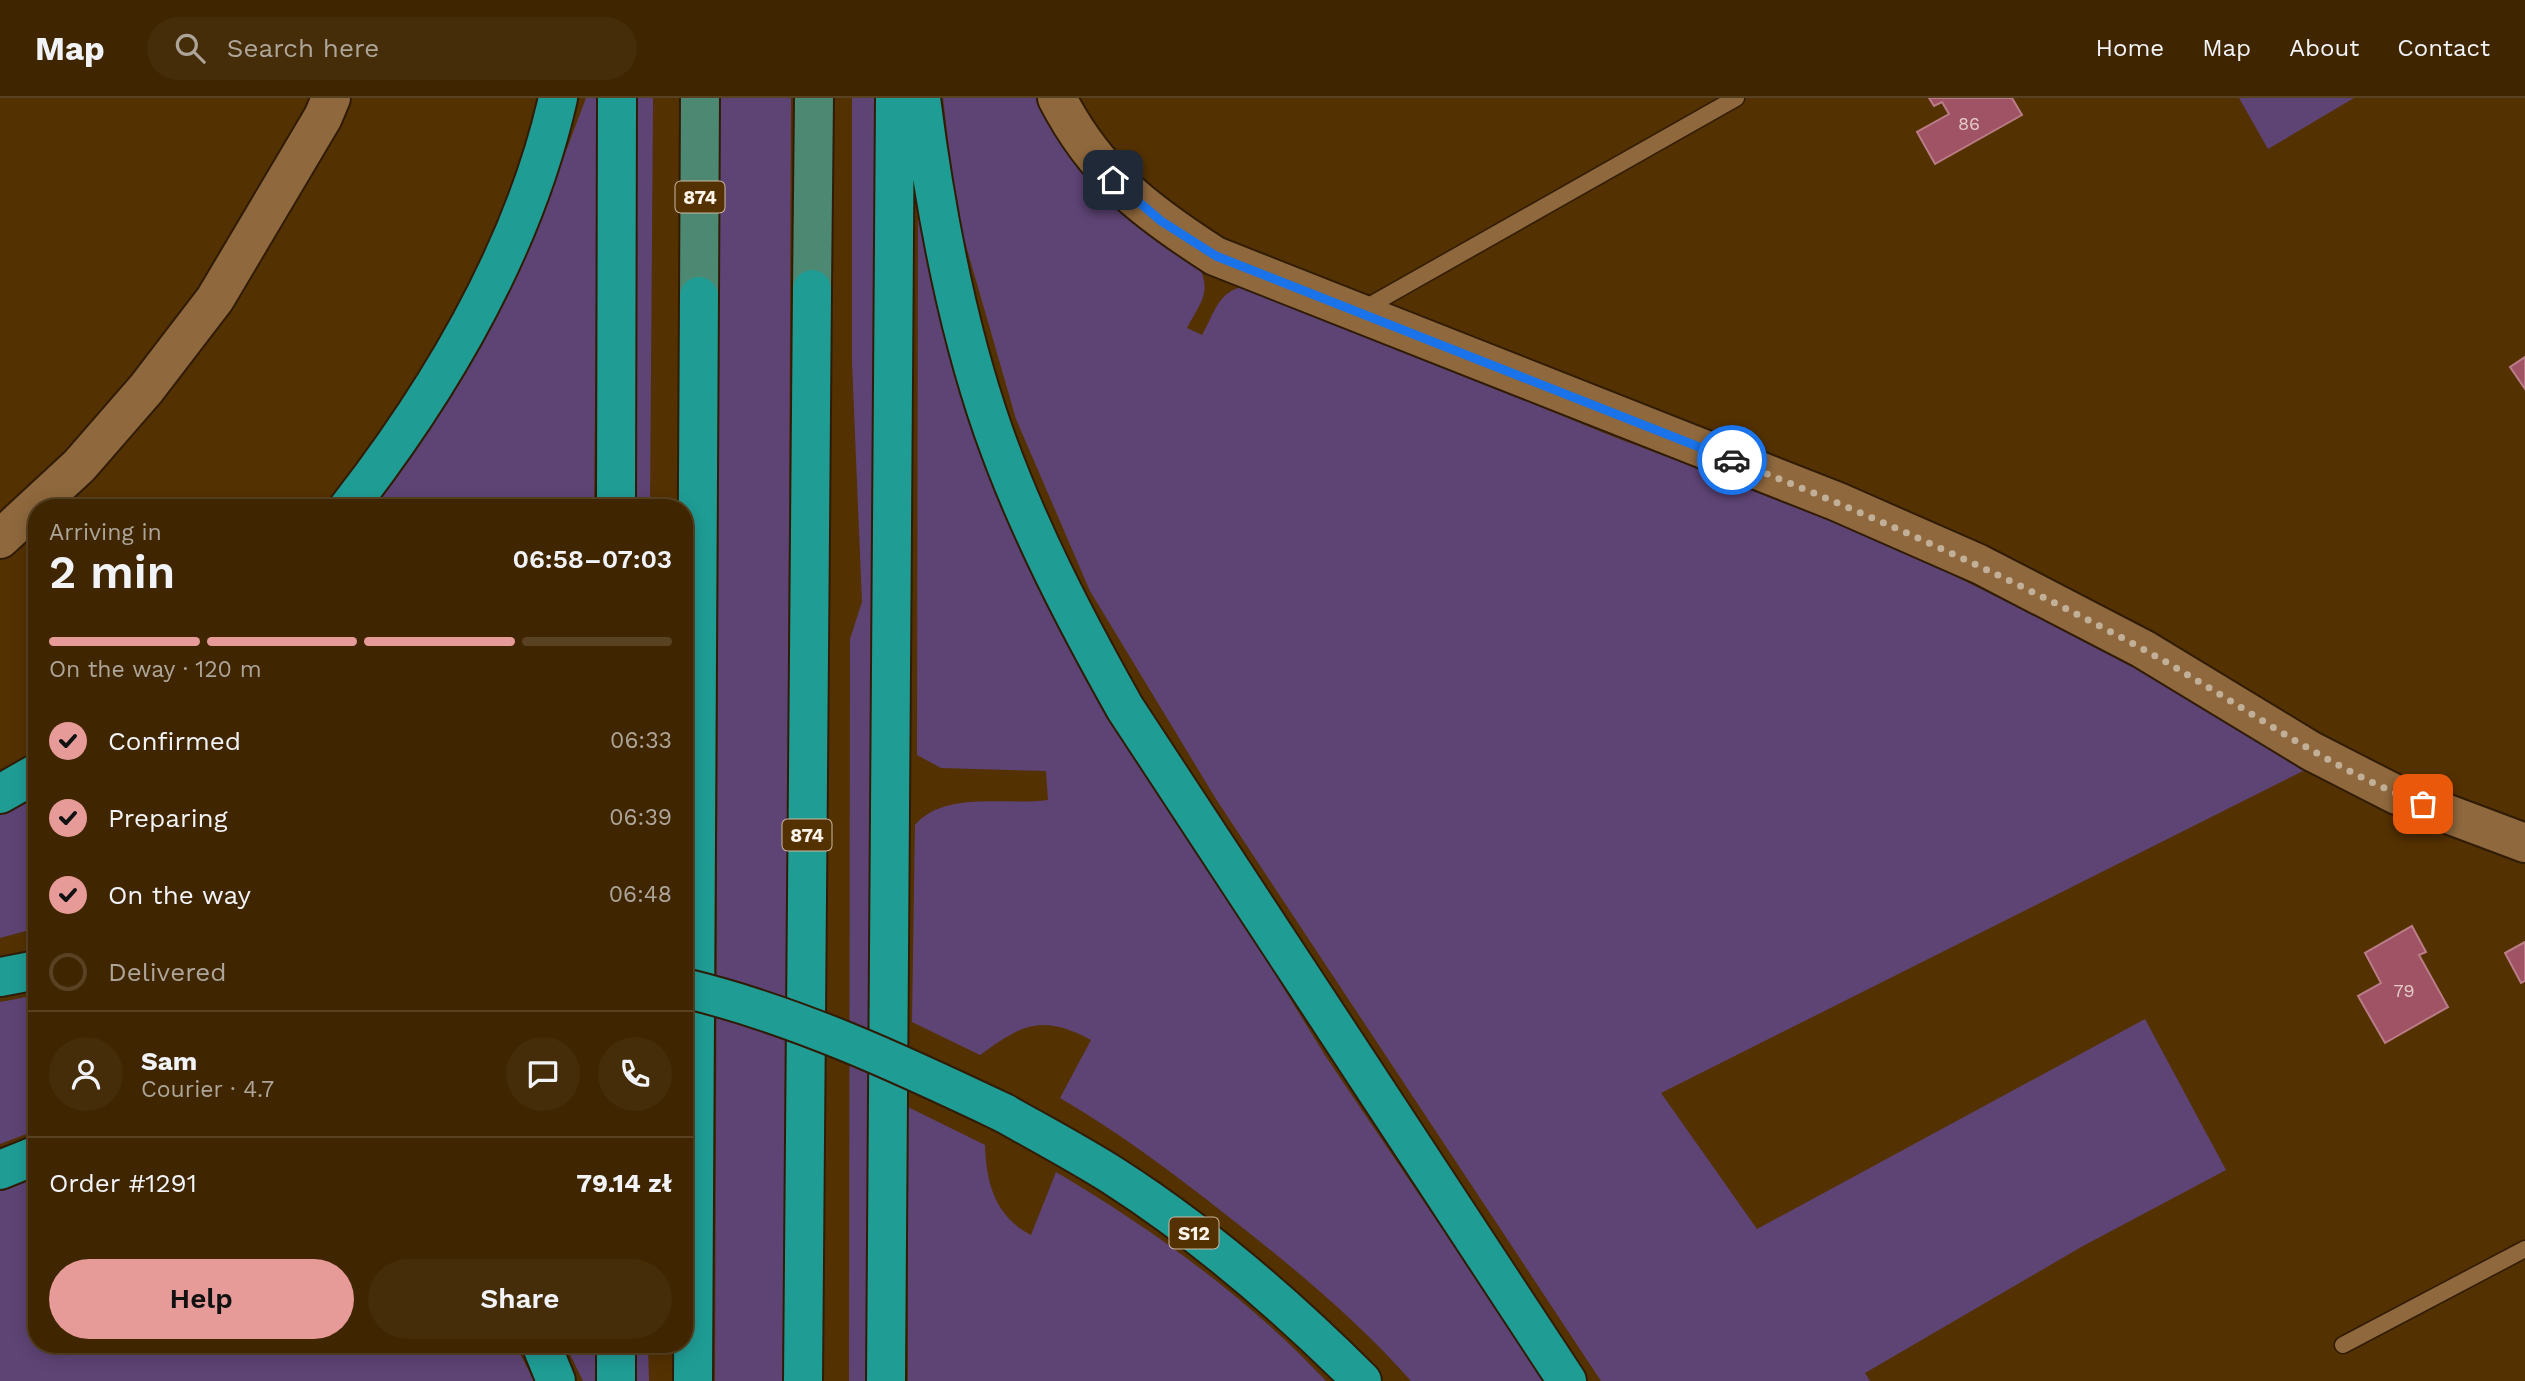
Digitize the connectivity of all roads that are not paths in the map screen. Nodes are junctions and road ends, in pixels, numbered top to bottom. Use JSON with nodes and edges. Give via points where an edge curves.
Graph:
{"nodes":[{"id":1,"x":331,"y":98,"type":"edge"},
{"id":2,"x":558,"y":98,"type":"edge"},
{"id":3,"x":617,"y":98,"type":"edge"},
{"id":4,"x":700,"y":98,"type":"edge"},
{"id":5,"x":814,"y":98,"type":"edge"},
{"id":6,"x":895,"y":98,"type":"edge"},
{"id":7,"x":921,"y":98,"type":"edge"},
{"id":8,"x":1057,"y":98,"type":"edge"},
{"id":9,"x":1736,"y":98,"type":"edge"},
{"id":10,"x":812,"y":289,"type":"joint"},
{"id":11,"x":699,"y":296,"type":"joint"},
{"id":12,"x":1358,"y":312,"type":"junction"},
{"id":13,"x":43,"y":499,"type":"edge"},
{"id":14,"x":355,"y":499,"type":"edge"},
{"id":15,"x":616,"y":499,"type":"edge"},
{"id":16,"x":28,"y":513,"type":"edge"},
{"id":17,"x":0,"y":539,"type":"edge"},
{"id":18,"x":28,"y":778,"type":"edge"},
{"id":19,"x":0,"y":794,"type":"edge"},
{"id":20,"x":2525,"y":843,"type":"edge"},
{"id":21,"x":28,"y":972,"type":"edge"},
{"id":22,"x":0,"y":977,"type":"edge"},
{"id":23,"x":693,"y":991,"type":"edge"},
{"id":24,"x":28,"y":1159,"type":"edge"},
{"id":25,"x":0,"y":1170,"type":"edge"},
{"id":26,"x":2525,"y":1249,"type":"edge"},
{"id":27,"x":2343,"y":1345,"type":"dead end"},
{"id":28,"x":545,"y":1353,"type":"edge"},
{"id":29,"x":616,"y":1353,"type":"edge"},
{"id":30,"x":556,"y":1381,"type":"edge"},
{"id":31,"x":617,"y":1381,"type":"edge"},
{"id":32,"x":693,"y":1381,"type":"edge"},
{"id":33,"x":803,"y":1381,"type":"edge"},
{"id":34,"x":886,"y":1381,"type":"edge"},
{"id":35,"x":1362,"y":1381,"type":"edge"},
{"id":36,"x":1567,"y":1381,"type":"edge"}],
"edges":[{"from":1,"to":13,"type":"street","via":[[215,299],[146,389],[79,466]]},
{"from":2,"to":14,"type":"highway","via":[[521,219],[487,290],[426,398]]},
{"from":3,"to":15,"type":"highway"},
{"from":4,"to":11,"type":"main road","number":"874"},
{"from":5,"to":10,"type":"main road","number":"874"},
{"from":6,"to":34,"type":"highway"},
{"from":7,"to":36,"type":"highway","via":[[961,323],[980,390],[1017,494],[1064,596],[1125,708]]},
{"from":8,"to":12,"type":"street","via":[[1075,133],[1101,167],[1161,221],[1216,256]]},
{"from":9,"to":12,"type":"lane"},
{"from":10,"to":33,"type":"highway","number":"874"},
{"from":11,"to":32,"type":"highway","number":"874"},
{"from":12,"to":20,"type":"street","via":[[1838,502],[1979,564],[2143,649],[2311,751],[2385,789]]},
{"from":16,"to":17,"type":"street"},
{"from":18,"to":19,"type":"highway"},
{"from":21,"to":22,"type":"highway"},
{"from":23,"to":35,"type":"highway","number":"S12","bridge":true,"via":[[820,1031],[907,1066],[1004,1113],[1115,1177],[1194,1233],[1308,1328]]},
{"from":24,"to":25,"type":"highway"},
{"from":26,"to":27,"type":"lane"},
{"from":28,"to":30,"type":"highway"},
{"from":29,"to":31,"type":"highway"}]}
